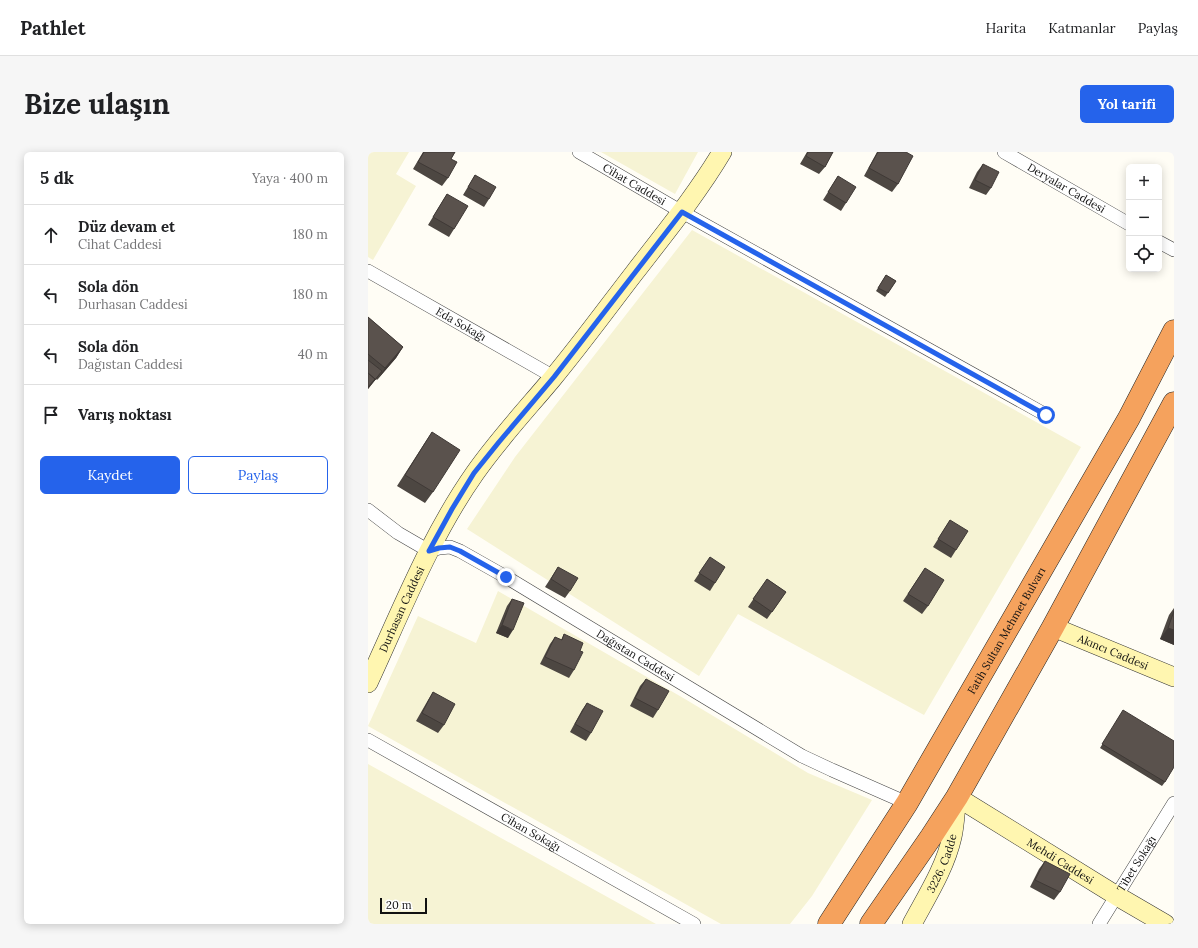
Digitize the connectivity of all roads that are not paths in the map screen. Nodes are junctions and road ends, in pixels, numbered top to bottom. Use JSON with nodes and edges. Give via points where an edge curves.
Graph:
{"nodes":[{"id":1,"x":579,"y":152,"type":"edge"},
{"id":2,"x":722,"y":152,"type":"edge"},
{"id":3,"x":1004,"y":152,"type":"edge"},
{"id":4,"x":682,"y":212,"type":"junction"},
{"id":5,"x":1126,"y":222,"type":"edge"},
{"id":6,"x":1162,"y":244,"type":"edge"},
{"id":7,"x":1174,"y":250,"type":"edge"},
{"id":8,"x":368,"y":271,"type":"edge"},
{"id":9,"x":1174,"y":331,"type":"edge"},
{"id":10,"x":554,"y":377,"type":"junction"},
{"id":11,"x":1174,"y":402,"type":"edge"},
{"id":12,"x":1046,"y":415,"type":"dead end"},
{"id":13,"x":368,"y":510,"type":"edge"},
{"id":14,"x":429,"y":551,"type":"junction"},
{"id":15,"x":1053,"y":627,"type":"junction"},
{"id":16,"x":1174,"y":677,"type":"edge"},
{"id":17,"x":368,"y":683,"type":"edge"},
{"id":18,"x":368,"y":740,"type":"edge"},
{"id":19,"x":956,"y":797,"type":"junction"},
{"id":20,"x":907,"y":803,"type":"junction"},
{"id":21,"x":1174,"y":803,"type":"edge"},
{"id":22,"x":1117,"y":896,"type":"junction"},
{"id":23,"x":694,"y":924,"type":"edge"},
{"id":24,"x":829,"y":924,"type":"edge"},
{"id":25,"x":871,"y":924,"type":"edge"},
{"id":26,"x":912,"y":924,"type":"edge"},
{"id":27,"x":1099,"y":924,"type":"edge"},
{"id":28,"x":1165,"y":924,"type":"edge"}],
"edges":[{"from":1,"to":4,"type":"street","name":"Cihat Caddesi"},
{"from":2,"to":4,"type":"street","name":"Durhasan Caddesi"},
{"from":3,"to":5,"type":"street","name":"Deryalar Caddesi"},
{"from":4,"to":10,"type":"street","name":"Durhasan Caddesi"},
{"from":4,"to":12,"type":"street","name":"Cihat Caddesi"},
{"from":6,"to":7,"type":"street"},
{"from":8,"to":10,"type":"street","name":"Eda Sokağı"},
{"from":9,"to":20,"type":"highway","name":"Fatih Sultan Mehmet Bulvarı","via":[[1129,418]]},
{"from":10,"to":14,"type":"street","name":"Durhasan Caddesi","via":[[474,473]]},
{"from":11,"to":15,"type":"highway"},
{"from":13,"to":14,"type":"street","via":[[398,533]]},
{"from":14,"to":17,"type":"street","name":"Durhasan Caddesi"},
{"from":14,"to":20,"type":"street","name":"Dağıstan Caddesi","via":[[450,547],[460,551],[802,756]]},
{"from":15,"to":16,"type":"street","name":"Akıncı Caddesi"},
{"from":15,"to":19,"type":"highway"},
{"from":18,"to":23,"type":"street","name":"Cihan Sokağı"},
{"from":19,"to":22,"type":"street","name":"Mehdi Caddesi"},
{"from":19,"to":25,"type":"highway"},
{"from":19,"to":26,"type":"street","name":"3226. Cadde","via":[[952,836],[946,855],[938,876]]},
{"from":20,"to":24,"type":"highway","name":"Fatih Sultan Mehmet Bulvarı"},
{"from":21,"to":22,"type":"street","name":"Tibet Sokağı"},
{"from":22,"to":27,"type":"street","name":"Tibet Sokağı"},
{"from":22,"to":28,"type":"street","name":"Mehdi Caddesi"}]}
